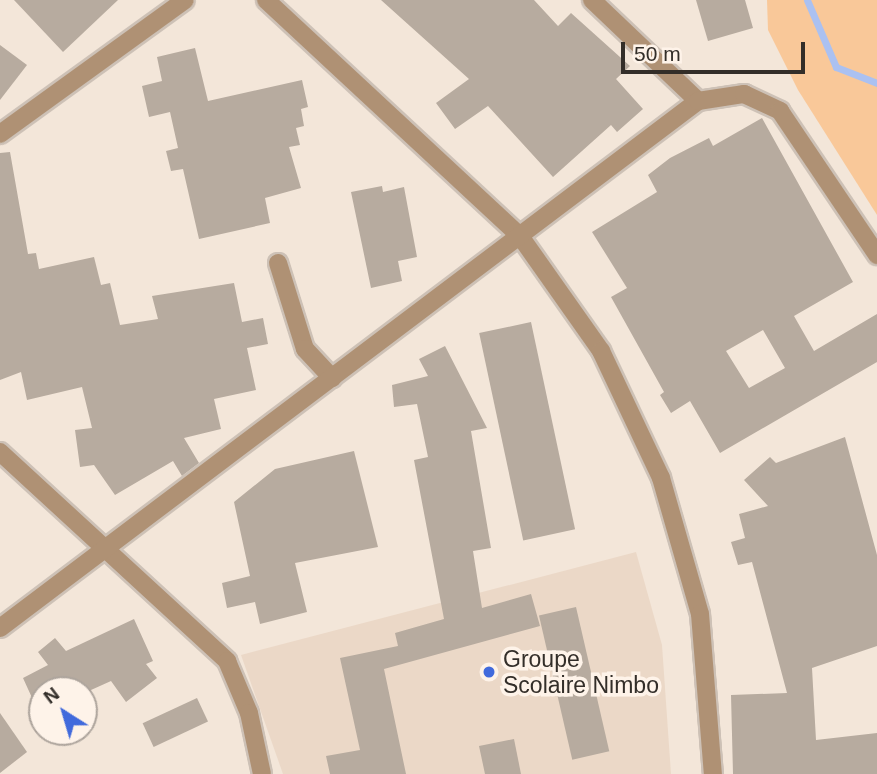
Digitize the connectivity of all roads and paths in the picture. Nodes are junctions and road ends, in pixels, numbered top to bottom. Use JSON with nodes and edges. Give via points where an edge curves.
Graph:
{"nodes":[{"id":1,"x":185,"y":0,"type":"edge"},
{"id":2,"x":266,"y":0,"type":"edge"},
{"id":3,"x":592,"y":0,"type":"edge"},
{"id":4,"x":698,"y":101,"type":"junction"},
{"id":5,"x":0,"y":134,"type":"edge"},
{"id":6,"x":520,"y":236,"type":"junction"},
{"id":7,"x":877,"y":255,"type":"edge"},
{"id":8,"x":278,"y":263,"type":"dead end"},
{"id":9,"x":332,"y":378,"type":"junction"},
{"id":10,"x":0,"y":452,"type":"edge"},
{"id":11,"x":106,"y":549,"type":"junction"},
{"id":12,"x":0,"y":628,"type":"edge"},
{"id":13,"x":262,"y":774,"type":"edge"},
{"id":14,"x":713,"y":774,"type":"edge"}],
"edges":[{"from":1,"to":5,"type":"street"},
{"from":2,"to":6,"type":"street"},
{"from":3,"to":4,"type":"street"},
{"from":4,"to":6,"type":"street"},
{"from":4,"to":7,"type":"street","via":[[744,94],[780,111]]},
{"from":6,"to":9,"type":"street"},
{"from":6,"to":14,"type":"street","via":[[601,351],[661,478],[700,614]]},
{"from":8,"to":9,"type":"street","via":[[305,349]]},
{"from":9,"to":11,"type":"street"},
{"from":10,"to":11,"type":"street"},
{"from":11,"to":12,"type":"street"},
{"from":11,"to":13,"type":"street","via":[[227,661],[249,713]]}]}
